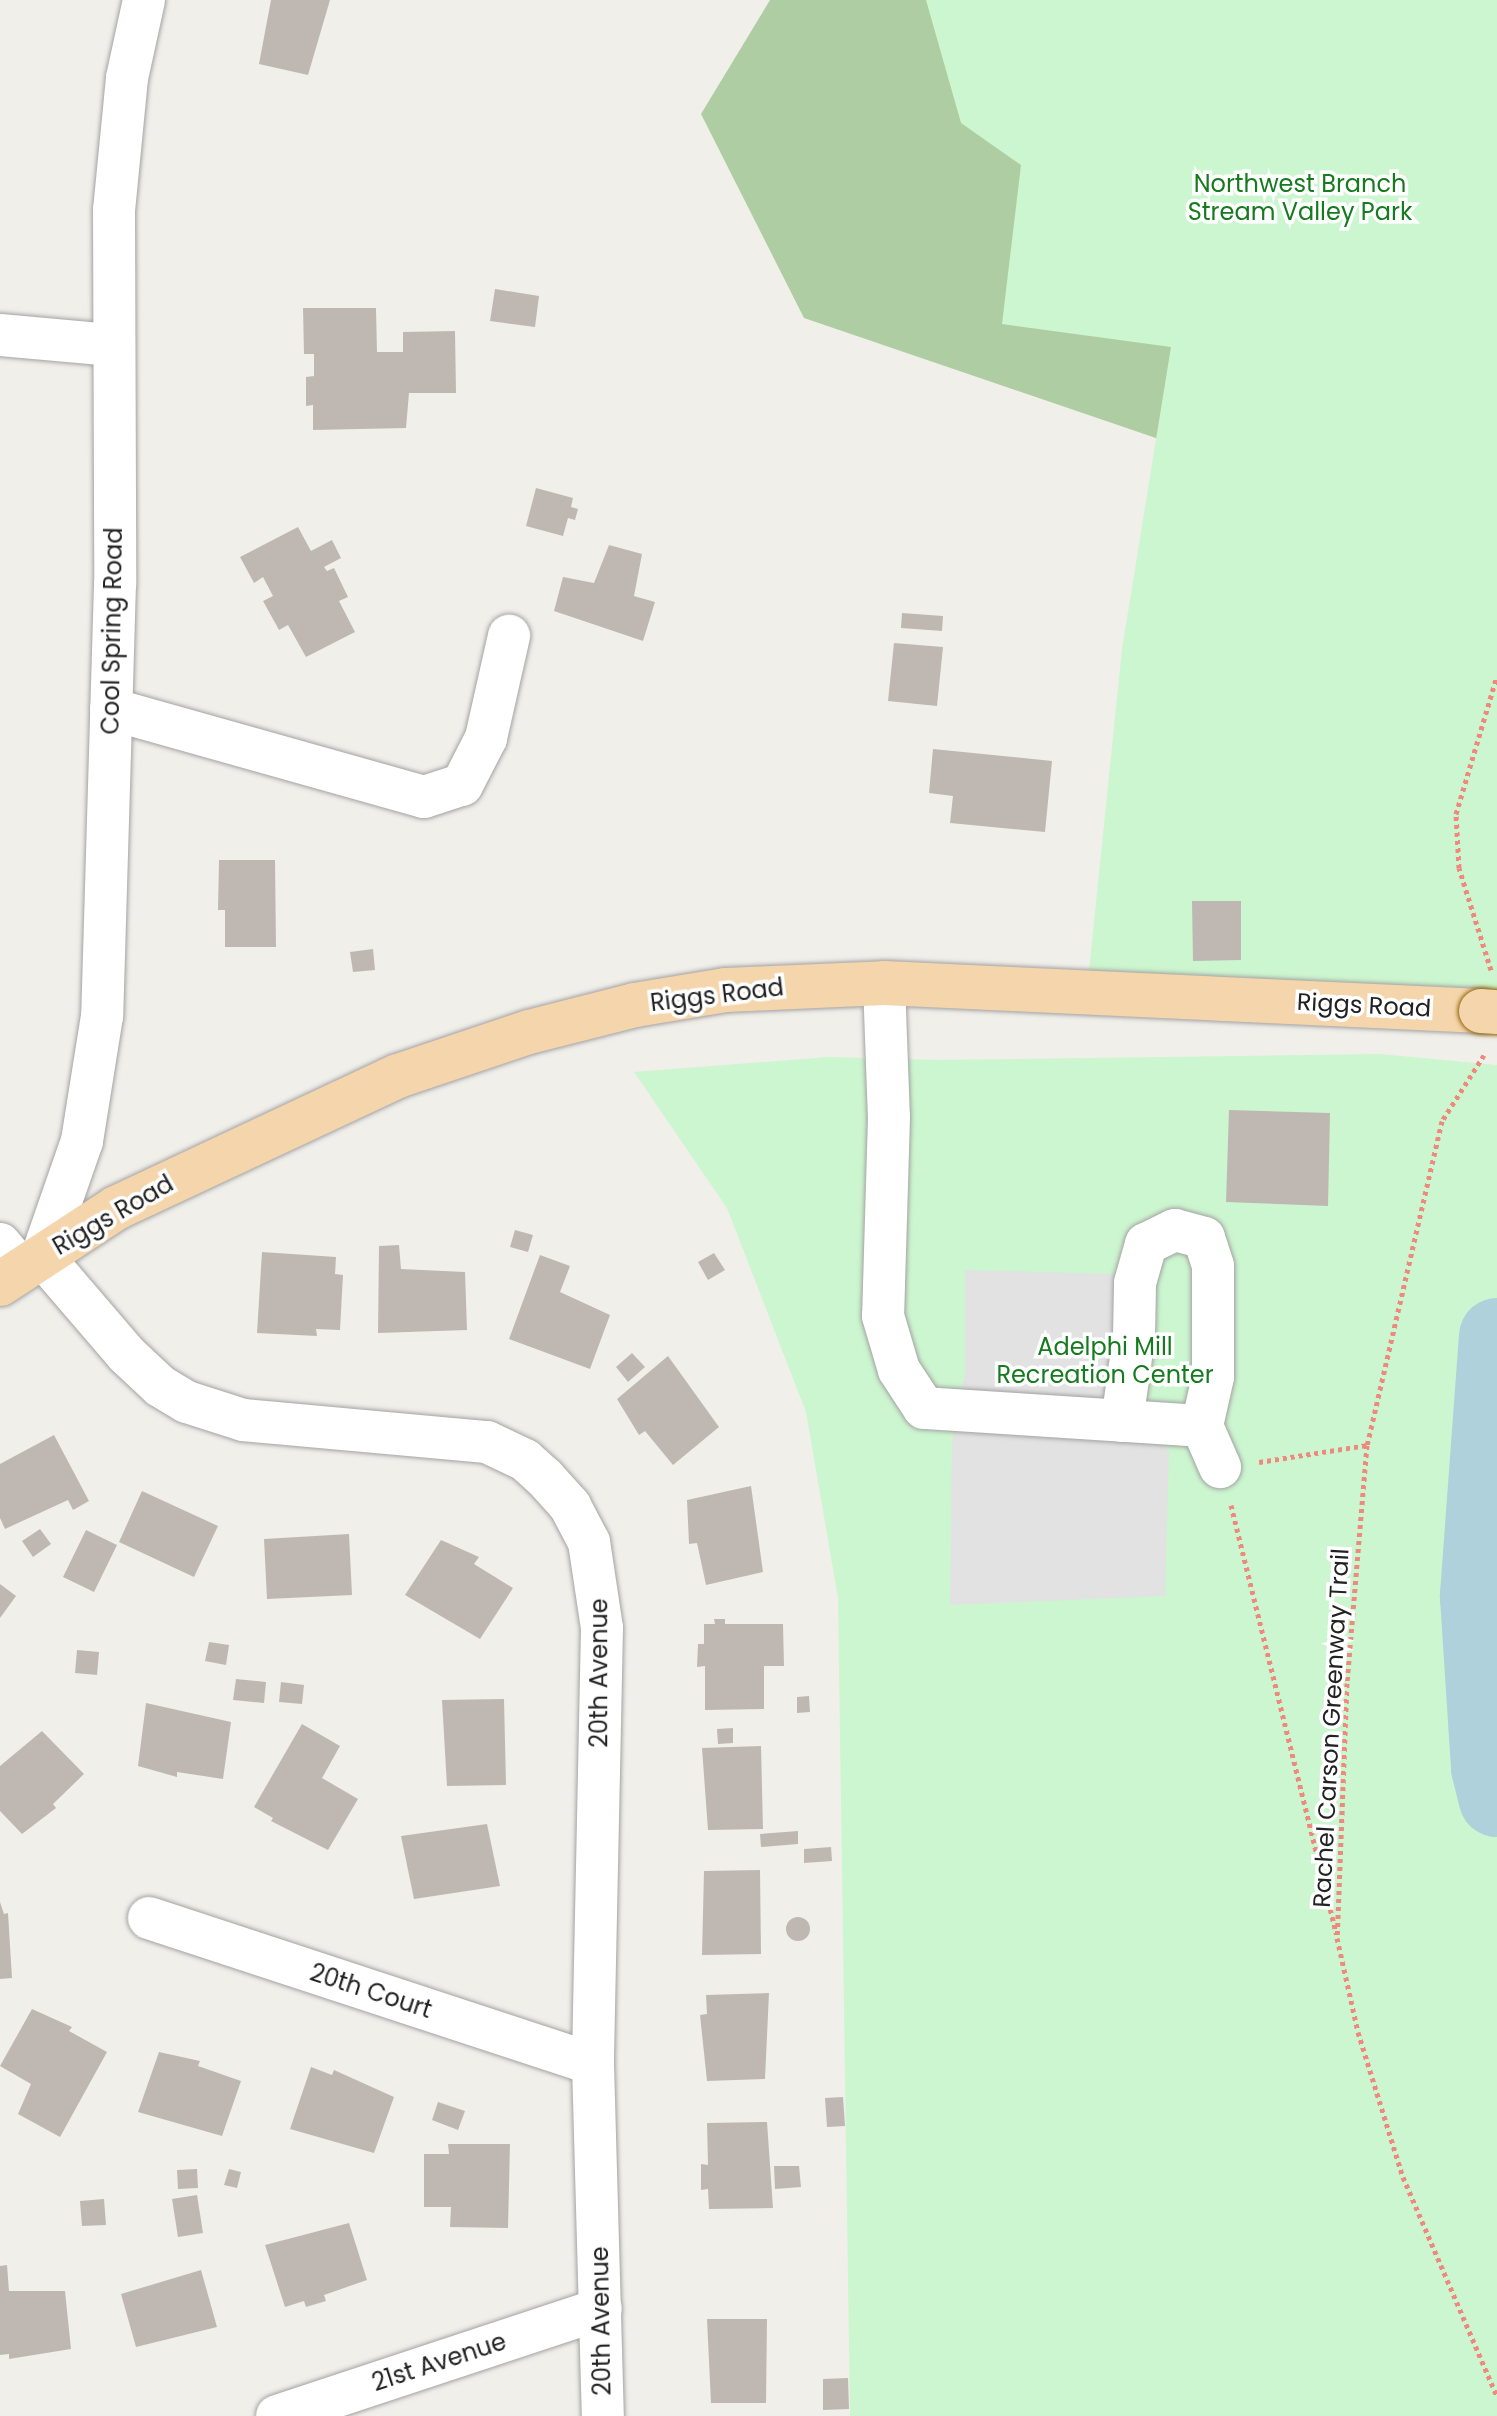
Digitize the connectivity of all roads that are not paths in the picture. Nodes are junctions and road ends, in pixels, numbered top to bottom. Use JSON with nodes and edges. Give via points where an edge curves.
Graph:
{"nodes":[{"id":1,"x":144,"y":0,"type":"edge"},
{"id":2,"x":0,"y":335,"type":"edge"},
{"id":3,"x":112,"y":345,"type":"junction"},
{"id":4,"x":509,"y":636,"type":"dead end"},
{"id":5,"x":111,"y":709,"type":"junction"},
{"id":6,"x":884,"y":983,"type":"junction"},
{"id":7,"x":1490,"y":1000,"type":"edge"},
{"id":8,"x":16,"y":1264,"type":"edge"},
{"id":9,"x":1122,"y":1421,"type":"junction"},
{"id":10,"x":1202,"y":1426,"type":"junction"},
{"id":11,"x":1220,"y":1467,"type":"road end"},
{"id":12,"x":149,"y":1918,"type":"dead end"},
{"id":13,"x":593,"y":2064,"type":"junction"},
{"id":14,"x":601,"y":2309,"type":"junction"},
{"id":15,"x":277,"y":2416,"type":"edge"},
{"id":16,"x":603,"y":2416,"type":"edge"}],
"edges":[{"from":1,"to":3,"type":"street","name":"Cool Spring Road","via":[[119,142]]},
{"from":2,"to":3,"type":"street"},
{"from":3,"to":5,"type":"street","name":"Cool Spring Road"},
{"from":4,"to":5,"type":"street","via":[[486,738],[462,785],[424,797]]},
{"from":5,"to":8,"type":"street","name":"Cool Spring Road","via":[[95,1083],[82,1141]]},
{"from":6,"to":7,"type":"main road","name":"Riggs Road"},
{"from":6,"to":8,"type":"main road","name":"Riggs Road","via":[[726,990],[529,1032],[398,1076],[223,1154]]},
{"from":6,"to":9,"type":"street","via":[[889,1117],[883,1316],[899,1370],[924,1408]]},
{"from":8,"to":13,"type":"street","name":"20th Avenue","via":[[160,1386],[187,1402],[243,1420],[487,1442],[525,1460],[570,1506],[589,1542],[602,1628]]},
{"from":9,"to":10,"type":"street"},
{"from":9,"to":10,"type":"street","via":[[1135,1283],[1146,1244],[1175,1230],[1204,1238],[1213,1266],[1213,1377]]},
{"from":10,"to":11,"type":"street"},
{"from":12,"to":13,"type":"street","name":"20th Court"},
{"from":13,"to":14,"type":"street","name":"20th Avenue"},
{"from":14,"to":15,"type":"street","name":"21st Avenue"},
{"from":14,"to":16,"type":"street","name":"20th Avenue"}]}
